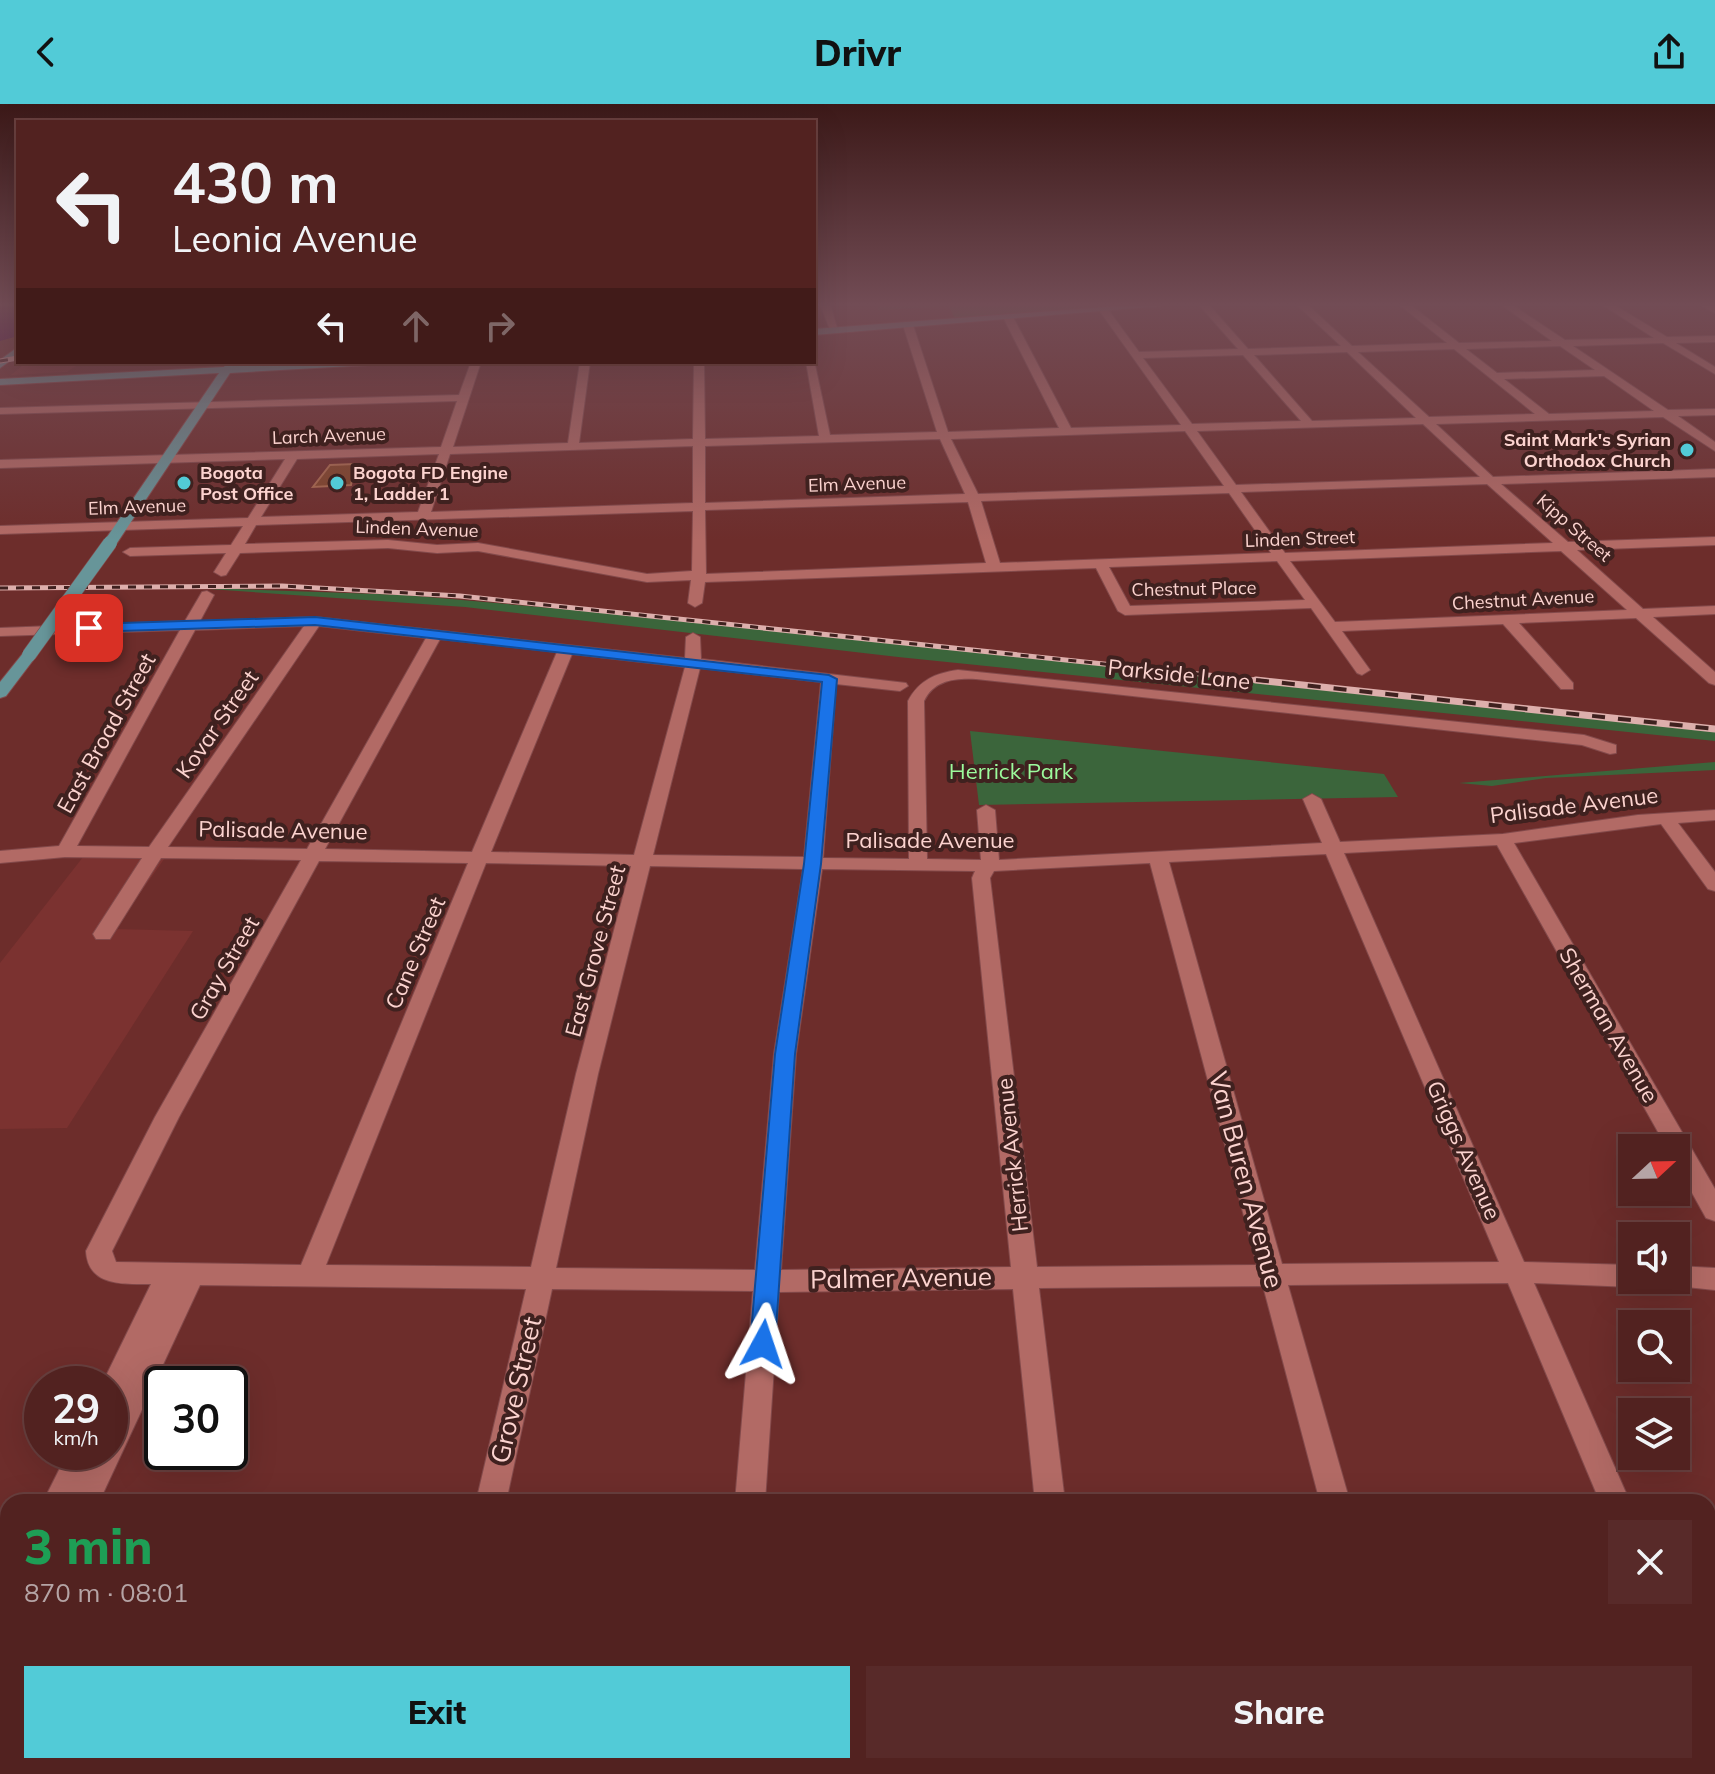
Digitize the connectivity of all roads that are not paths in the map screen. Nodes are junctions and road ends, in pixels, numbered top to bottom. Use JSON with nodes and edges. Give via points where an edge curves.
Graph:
{"nodes":[{"id":1,"x":219,"y":384,"type":"edge"},
{"id":2,"x":467,"y":384,"type":"edge"},
{"id":3,"x":582,"y":384,"type":"edge"},
{"id":4,"x":699,"y":384,"type":"edge"},
{"id":5,"x":815,"y":384,"type":"edge"},
{"id":6,"x":927,"y":384,"type":"edge"},
{"id":7,"x":1042,"y":384,"type":"edge"},
{"id":8,"x":1158,"y":384,"type":"edge"},
{"id":9,"x":1274,"y":384,"type":"edge"},
{"id":10,"x":1387,"y":384,"type":"edge"},
{"id":11,"x":1505,"y":384,"type":"edge"},
{"id":12,"x":1624,"y":384,"type":"edge"},
{"id":13,"x":462,"y":398,"type":"junction"},
{"id":14,"x":205,"y":405,"type":"junction"},
{"id":15,"x":0,"y":411,"type":"edge"},
{"id":16,"x":1715,"y":412,"type":"edge"},
{"id":17,"x":1666,"y":413,"type":"junction"},
{"id":18,"x":1547,"y":418,"type":"junction"},
{"id":19,"x":1427,"y":422,"type":"junction"},
{"id":20,"x":1310,"y":425,"type":"junction"},
{"id":21,"x":1189,"y":428,"type":"junction"},
{"id":22,"x":1067,"y":432,"type":"junction"},
{"id":23,"x":944,"y":436,"type":"junction"},
{"id":24,"x":825,"y":439,"type":"junction"},
{"id":25,"x":699,"y":443,"type":"junction"},
{"id":26,"x":573,"y":447,"type":"junction"},
{"id":27,"x":1715,"y":447,"type":"edge"},
{"id":28,"x":447,"y":451,"type":"junction"},
{"id":29,"x":293,"y":455,"type":"junction"},
{"id":30,"x":168,"y":459,"type":"junction"},
{"id":31,"x":0,"y":464,"type":"edge"},
{"id":32,"x":1715,"y":473,"type":"edge"},
{"id":33,"x":1492,"y":482,"type":"junction"},
{"id":34,"x":1234,"y":491,"type":"junction"},
{"id":35,"x":973,"y":497,"type":"junction"},
{"id":36,"x":700,"y":508,"type":"junction"},
{"id":37,"x":420,"y":517,"type":"junction"},
{"id":38,"x":253,"y":522,"type":"junction"},
{"id":39,"x":121,"y":526,"type":"junction"},
{"id":40,"x":0,"y":530,"type":"edge"},
{"id":41,"x":1715,"y":541,"type":"edge"},
{"id":42,"x":1568,"y":546,"type":"junction"},
{"id":43,"x":240,"y":547,"type":"junction"},
{"id":44,"x":406,"y":547,"type":"junction"},
{"id":45,"x":130,"y":552,"type":"dead end"},
{"id":46,"x":1282,"y":558,"type":"junction"},
{"id":47,"x":1101,"y":565,"type":"junction"},
{"id":48,"x":995,"y":569,"type":"junction"},
{"id":49,"x":221,"y":572,"type":"dead end"},
{"id":50,"x":887,"y":573,"type":"joint"},
{"id":51,"x":699,"y":577,"type":"junction"},
{"id":52,"x":207,"y":595,"type":"dead end"},
{"id":53,"x":695,"y":603,"type":"dead end"},
{"id":54,"x":1316,"y":604,"type":"junction"},
{"id":55,"x":1715,"y":610,"type":"edge"},
{"id":56,"x":1640,"y":612,"type":"junction"},
{"id":57,"x":1507,"y":619,"type":"junction"},
{"id":58,"x":315,"y":621,"type":"junction"},
{"id":59,"x":191,"y":624,"type":"junction"},
{"id":60,"x":1332,"y":627,"type":"junction"},
{"id":61,"x":0,"y":632,"type":"edge"},
{"id":62,"x":436,"y":634,"type":"junction"},
{"id":63,"x":693,"y":637,"type":"dead end"},
{"id":64,"x":566,"y":650,"type":"junction"},
{"id":65,"x":693,"y":664,"type":"junction"},
{"id":66,"x":1362,"y":670,"type":"dead end"},
{"id":67,"x":829,"y":679,"type":"junction"},
{"id":68,"x":1715,"y":680,"type":"edge"},
{"id":69,"x":900,"y":686,"type":"dead end"},
{"id":70,"x":1567,"y":686,"type":"dead end"},
{"id":71,"x":0,"y":693,"type":"edge"},
{"id":72,"x":1610,"y":749,"type":"dead end"},
{"id":73,"x":1312,"y":799,"type":"dead end"},
{"id":74,"x":986,"y":810,"type":"dead end"},
{"id":75,"x":1715,"y":815,"type":"edge"},
{"id":76,"x":1665,"y":817,"type":"junction"},
{"id":77,"x":1503,"y":839,"type":"junction"},
{"id":78,"x":1331,"y":848,"type":"junction"},
{"id":79,"x":65,"y":851,"type":"junction"},
{"id":80,"x":155,"y":852,"type":"junction"},
{"id":81,"x":316,"y":855,"type":"junction"},
{"id":82,"x":0,"y":857,"type":"edge"},
{"id":83,"x":482,"y":857,"type":"junction"},
{"id":84,"x":1158,"y":857,"type":"junction"},
{"id":85,"x":643,"y":861,"type":"junction"},
{"id":86,"x":813,"y":864,"type":"junction"},
{"id":87,"x":918,"y":865,"type":"junction"},
{"id":88,"x":987,"y":866,"type":"junction"},
{"id":89,"x":1715,"y":885,"type":"edge"},
{"id":90,"x":103,"y":934,"type":"dead end"},
{"id":91,"x":1715,"y":1211,"type":"edge"},
{"id":92,"x":1517,"y":1272,"type":"junction"},
{"id":93,"x":1271,"y":1273,"type":"junction"},
{"id":94,"x":181,"y":1274,"type":"junction"},
{"id":95,"x":309,"y":1276,"type":"junction"},
{"id":96,"x":1026,"y":1276,"type":"junction"},
{"id":97,"x":1618,"y":1276,"type":"edge"},
{"id":98,"x":541,"y":1278,"type":"junction"},
{"id":99,"x":1690,"y":1278,"type":"edge"},
{"id":100,"x":1715,"y":1279,"type":"edge"},
{"id":101,"x":768,"y":1281,"type":"junction"},
{"id":102,"x":127,"y":1366,"type":"edge"},
{"id":103,"x":128,"y":1403,"type":"edge"},
{"id":104,"x":74,"y":1470,"type":"edge"},
{"id":105,"x":99,"y":1470,"type":"edge"},
{"id":106,"x":62,"y":1494,"type":"edge"},
{"id":107,"x":88,"y":1494,"type":"edge"},
{"id":108,"x":493,"y":1494,"type":"edge"},
{"id":109,"x":751,"y":1494,"type":"edge"},
{"id":110,"x":1049,"y":1494,"type":"edge"},
{"id":111,"x":1333,"y":1494,"type":"edge"},
{"id":112,"x":1612,"y":1494,"type":"edge"}],
"edges":[{"from":1,"to":14,"type":"main road"},
{"from":2,"to":13,"type":"street"},
{"from":3,"to":26,"type":"street"},
{"from":4,"to":25,"type":"street"},
{"from":5,"to":24,"type":"street"},
{"from":6,"to":23,"type":"street"},
{"from":7,"to":22,"type":"street"},
{"from":8,"to":21,"type":"street"},
{"from":9,"to":20,"type":"street"},
{"from":10,"to":19,"type":"street","name":"Kipp Street"},
{"from":11,"to":18,"type":"street"},
{"from":12,"to":17,"type":"street"},
{"from":13,"to":14,"type":"street"},
{"from":13,"to":28,"type":"street"},
{"from":14,"to":15,"type":"street"},
{"from":14,"to":30,"type":"main road"},
{"from":16,"to":17,"type":"street","name":"Larch Avenue"},
{"from":17,"to":18,"type":"street","name":"Larch Avenue"},
{"from":17,"to":27,"type":"street"},
{"from":18,"to":19,"type":"street","name":"Larch Avenue"},
{"from":19,"to":20,"type":"street","name":"Larch Avenue"},
{"from":19,"to":33,"type":"street","name":"Kipp Street"},
{"from":20,"to":21,"type":"street","name":"Larch Avenue"},
{"from":21,"to":22,"type":"street","name":"Larch Avenue"},
{"from":21,"to":34,"type":"street"},
{"from":22,"to":23,"type":"street","name":"Larch Avenue"},
{"from":23,"to":24,"type":"street","name":"Larch Avenue"},
{"from":23,"to":35,"type":"street"},
{"from":24,"to":25,"type":"street","name":"Larch Avenue"},
{"from":25,"to":26,"type":"street","name":"Larch Avenue"},
{"from":25,"to":36,"type":"street"},
{"from":26,"to":28,"type":"street","name":"Larch Avenue"},
{"from":28,"to":29,"type":"street","name":"Larch Avenue"},
{"from":28,"to":37,"type":"street"},
{"from":29,"to":30,"type":"street","name":"Larch Avenue"},
{"from":29,"to":38,"type":"street"},
{"from":30,"to":31,"type":"street","name":"Larch Avenue"},
{"from":30,"to":39,"type":"main road"},
{"from":32,"to":33,"type":"street","name":"Elm Avenue"},
{"from":33,"to":34,"type":"street","name":"Elm Avenue"},
{"from":33,"to":42,"type":"street","name":"Kipp Street"},
{"from":34,"to":35,"type":"street","name":"Elm Avenue"},
{"from":34,"to":46,"type":"street"},
{"from":35,"to":36,"type":"street","name":"Elm Avenue"},
{"from":35,"to":48,"type":"street"},
{"from":36,"to":37,"type":"street","name":"Elm Avenue"},
{"from":36,"to":51,"type":"street"},
{"from":37,"to":38,"type":"street","name":"Elm Avenue"},
{"from":37,"to":44,"type":"street"},
{"from":38,"to":39,"type":"street","name":"Elm Avenue"},
{"from":38,"to":43,"type":"street"},
{"from":39,"to":40,"type":"street","name":"Elm Avenue"},
{"from":39,"to":71,"type":"main road","bridge":true},
{"from":41,"to":42,"type":"street","name":"Linden Street"},
{"from":42,"to":46,"type":"street","name":"Linden Street"},
{"from":42,"to":56,"type":"street","name":"Kipp Street"},
{"from":43,"to":44,"type":"street","name":"Linden Avenue"},
{"from":43,"to":45,"type":"street","name":"Linden Avenue"},
{"from":43,"to":49,"type":"street"},
{"from":44,"to":51,"type":"street","name":"Linden Avenue","via":[[478,547],[647,578]]},
{"from":46,"to":47,"type":"street","name":"Linden Street"},
{"from":46,"to":54,"type":"street"},
{"from":47,"to":48,"type":"street","name":"Linden Street"},
{"from":47,"to":54,"type":"street","name":"Chestnut Place","via":[[1125,611]]},
{"from":48,"to":50,"type":"street","name":"Linden Street"},
{"from":50,"to":51,"type":"street","name":"Linden Avenue"},
{"from":51,"to":53,"type":"street"},
{"from":52,"to":59,"type":"street","name":"East Broad Street"},
{"from":54,"to":60,"type":"street"},
{"from":55,"to":56,"type":"street","name":"Chestnut Avenue"},
{"from":56,"to":57,"type":"street","name":"Chestnut Avenue"},
{"from":56,"to":68,"type":"street","name":"Kipp Street"},
{"from":57,"to":60,"type":"street","name":"Chestnut Avenue"},
{"from":57,"to":70,"type":"street"},
{"from":58,"to":59,"type":"street"},
{"from":58,"to":62,"type":"street"},
{"from":58,"to":80,"type":"street","name":"Kovar Street"},
{"from":59,"to":61,"type":"street"},
{"from":59,"to":79,"type":"street","name":"East Broad Street"},
{"from":60,"to":66,"type":"street"},
{"from":62,"to":64,"type":"street"},
{"from":62,"to":81,"type":"street","name":"Gray Street"},
{"from":63,"to":65,"type":"street","name":"East Grove Street"},
{"from":64,"to":65,"type":"street"},
{"from":64,"to":83,"type":"street","name":"Cane Street"},
{"from":65,"to":67,"type":"street"},
{"from":65,"to":85,"type":"street","name":"East Grove Street"},
{"from":67,"to":69,"type":"street"},
{"from":67,"to":86,"type":"street"},
{"from":72,"to":87,"type":"street","name":"Parkside Lane","via":[[1584,740],[954,675],[929,684],[916,701]]},
{"from":73,"to":78,"type":"street","name":"Griggs Avenue"},
{"from":74,"to":88,"type":"street","name":"Herrick Avenue","via":[[991,858]]},
{"from":75,"to":76,"type":"street","name":"Palisade Avenue"},
{"from":76,"to":77,"type":"street","name":"Palisade Avenue"},
{"from":76,"to":89,"type":"street"},
{"from":77,"to":78,"type":"street","name":"Palisade Avenue"},
{"from":77,"to":91,"type":"street","name":"Sherman Avenue"},
{"from":78,"to":84,"type":"street","name":"Palisade Avenue"},
{"from":78,"to":92,"type":"street","name":"Griggs Avenue"},
{"from":79,"to":80,"type":"street","name":"Palisade Avenue"},
{"from":79,"to":82,"type":"street","name":"Palisade Avenue"},
{"from":80,"to":81,"type":"street","name":"Palisade Avenue"},
{"from":80,"to":90,"type":"street","name":"Kovar Street"},
{"from":81,"to":83,"type":"street","name":"Palisade Avenue"},
{"from":81,"to":94,"type":"street","name":"Gray Street","via":[[167,1117],[99,1251],[99,1263],[115,1273]]},
{"from":83,"to":85,"type":"street","name":"Palisade Avenue"},
{"from":83,"to":95,"type":"street","name":"Cane Street"},
{"from":84,"to":88,"type":"street","name":"Palisade Avenue"},
{"from":84,"to":93,"type":"street","name":"Van Buren Avenue"},
{"from":85,"to":86,"type":"street","name":"Palisade Avenue"},
{"from":85,"to":98,"type":"street","name":"East Grove Street"},
{"from":86,"to":87,"type":"street","name":"Palisade Avenue"},
{"from":86,"to":101,"type":"street","via":[[785,1054]]},
{"from":87,"to":88,"type":"street","name":"Palisade Avenue"},
{"from":88,"to":96,"type":"street","name":"Herrick Avenue","via":[[981,878]]},
{"from":92,"to":93,"type":"street","name":"Palmer Avenue"},
{"from":92,"to":97,"type":"street","name":"Palmer Avenue"},
{"from":92,"to":112,"type":"street","name":"Griggs Avenue"},
{"from":93,"to":96,"type":"street","name":"Palmer Avenue"},
{"from":93,"to":111,"type":"street","name":"Van Buren Avenue"},
{"from":94,"to":95,"type":"street","name":"Palmer Avenue"},
{"from":94,"to":102,"type":"street"},
{"from":94,"to":103,"type":"street"},
{"from":95,"to":98,"type":"street","name":"Palmer Avenue"},
{"from":96,"to":101,"type":"street","name":"Palmer Avenue"},
{"from":96,"to":110,"type":"street","name":"Herrick Avenue"},
{"from":98,"to":101,"type":"street","name":"Palmer Avenue"},
{"from":98,"to":108,"type":"street","name":"Grove Street"},
{"from":99,"to":100,"type":"street"},
{"from":101,"to":109,"type":"street"},
{"from":104,"to":106,"type":"street"},
{"from":105,"to":107,"type":"street"}]}
